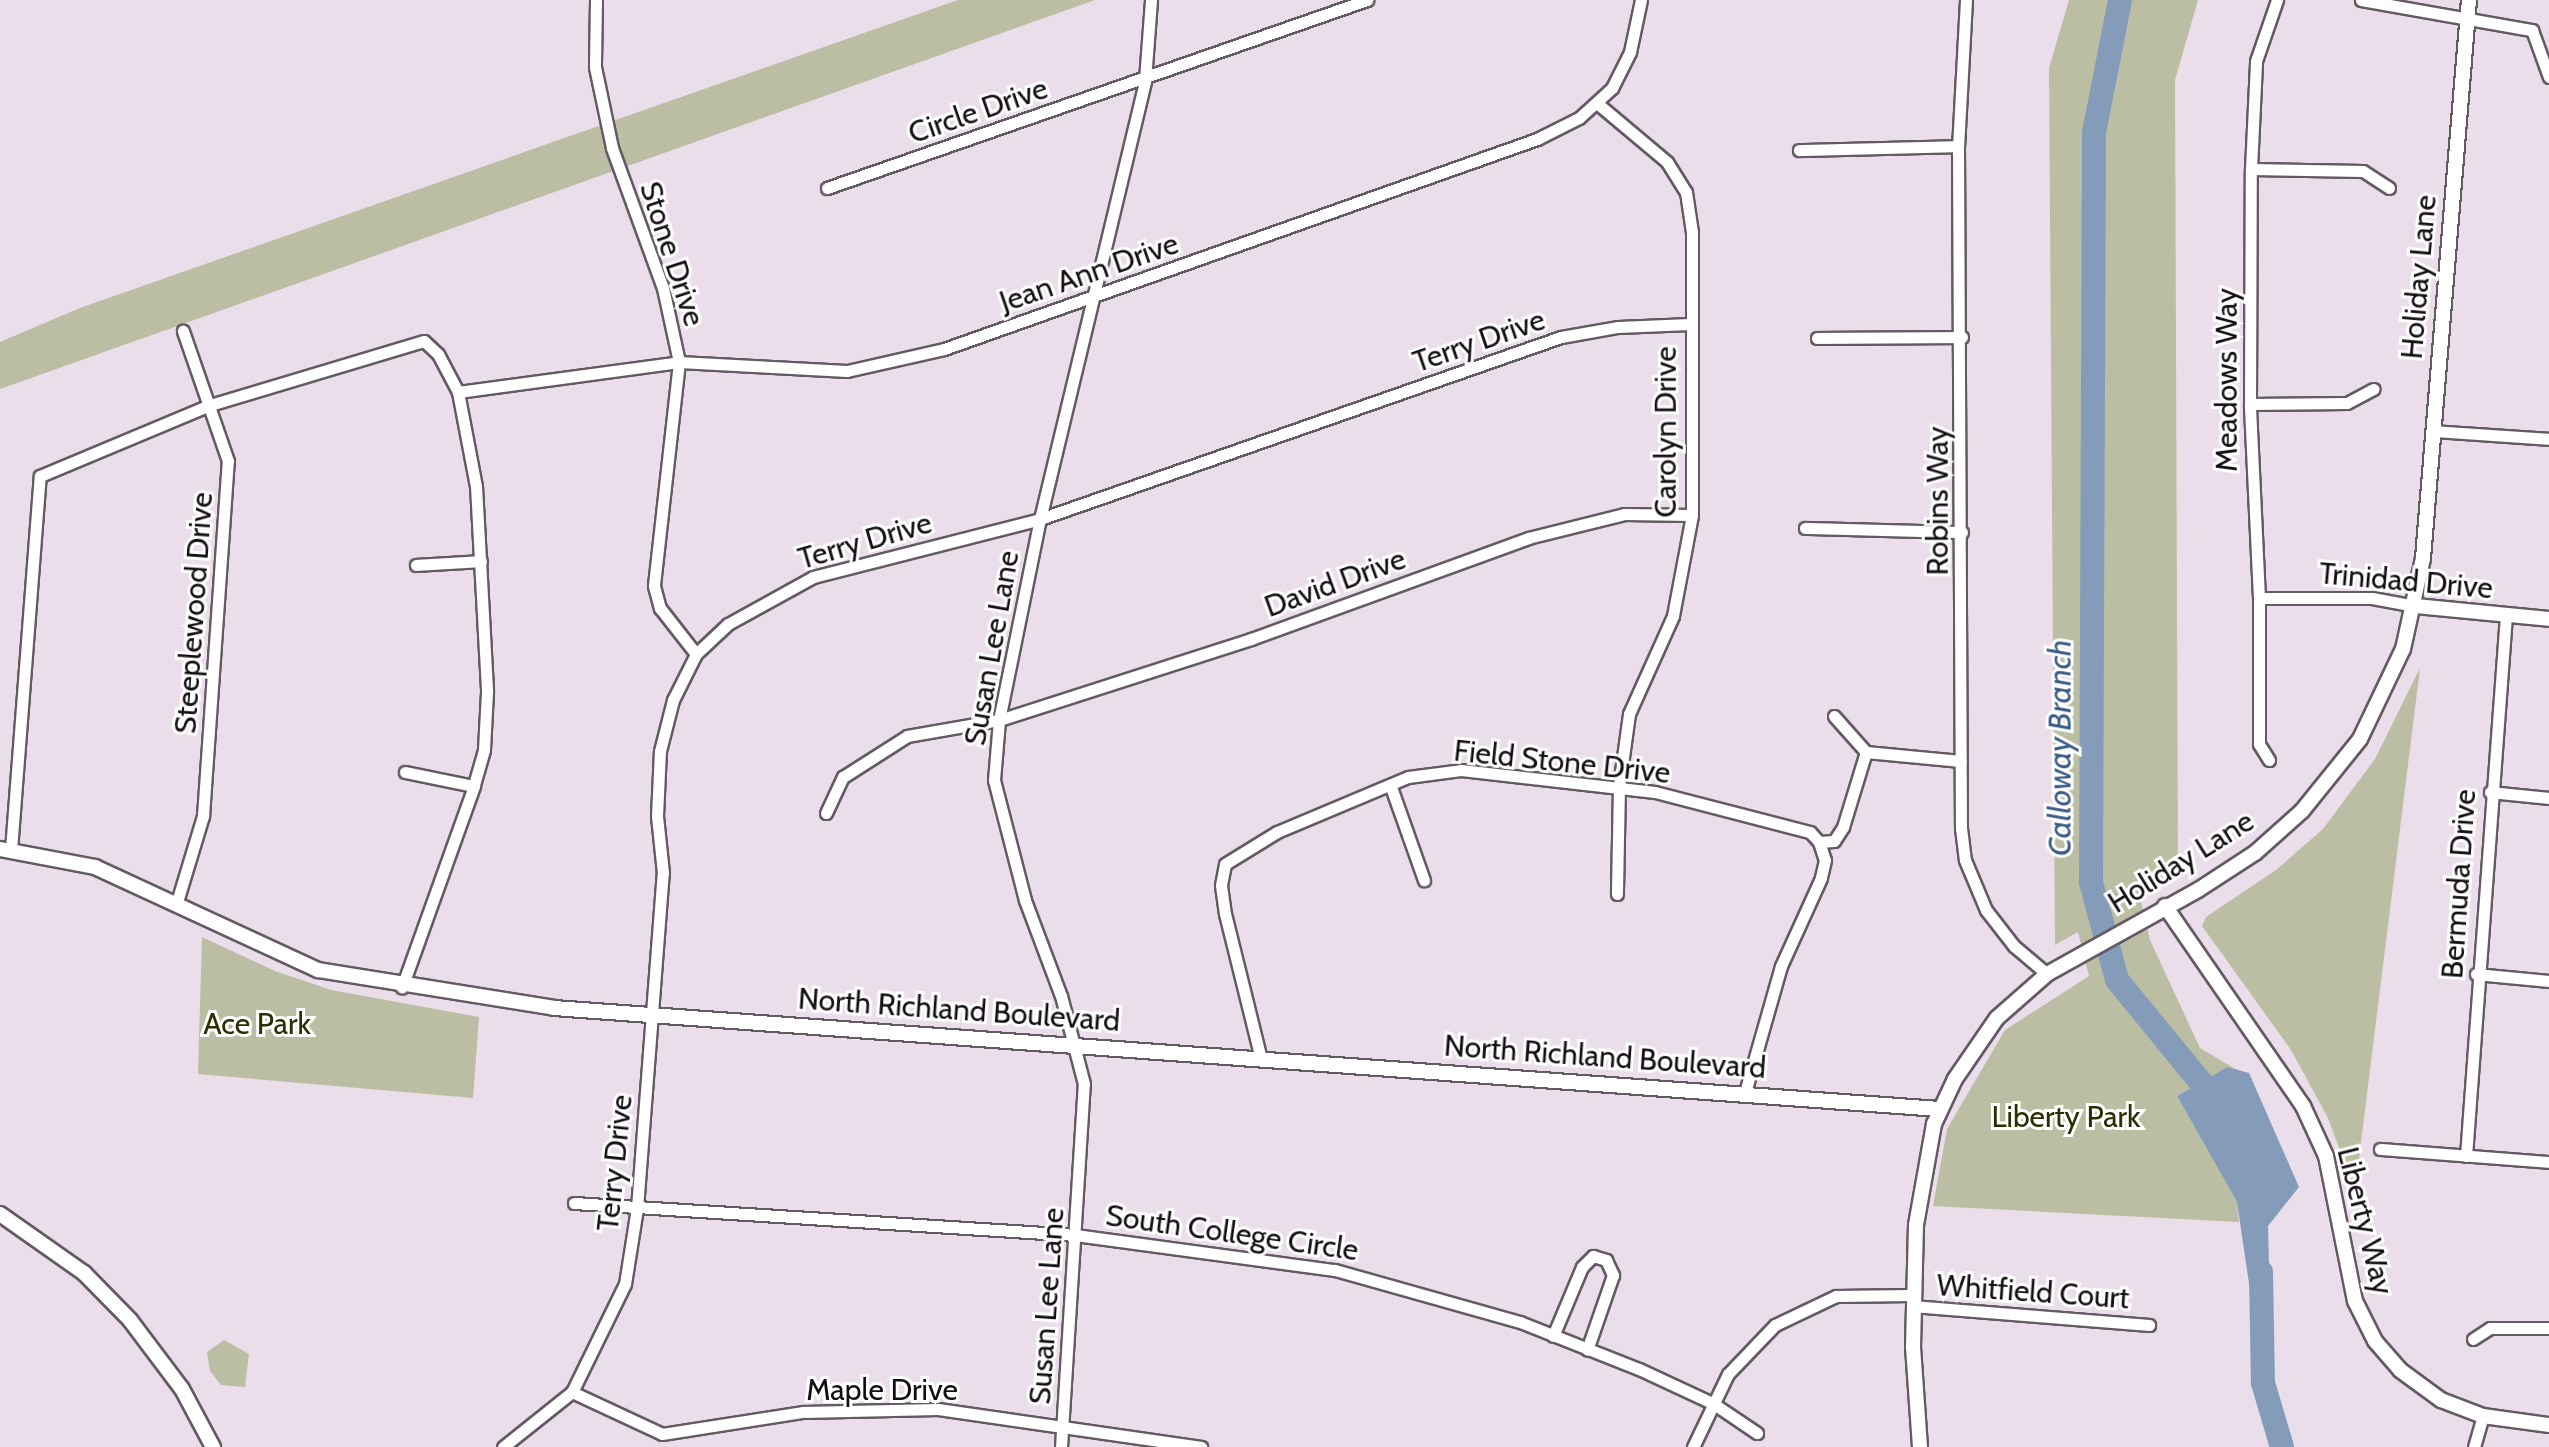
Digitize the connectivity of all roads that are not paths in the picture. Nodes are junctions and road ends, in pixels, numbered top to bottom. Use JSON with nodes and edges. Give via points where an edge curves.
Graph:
{"nodes":[{"id":1,"x":596,"y":0,"type":"edge"},
{"id":2,"x":1151,"y":0,"type":"edge"},
{"id":3,"x":1367,"y":0,"type":"edge"},
{"id":4,"x":1641,"y":0,"type":"edge"},
{"id":5,"x":1966,"y":0,"type":"edge"},
{"id":6,"x":2277,"y":0,"type":"edge"},
{"id":7,"x":2361,"y":0,"type":"edge"},
{"id":8,"x":2469,"y":0,"type":"edge"},
{"id":9,"x":2468,"y":17,"type":"junction"},
{"id":10,"x":2549,"y":77,"type":"edge"},
{"id":11,"x":1145,"y":80,"type":"junction"},
{"id":12,"x":1598,"y":104,"type":"junction"},
{"id":13,"x":1958,"y":146,"type":"junction"},
{"id":14,"x":1799,"y":150,"type":"dead end"},
{"id":15,"x":2251,"y":169,"type":"junction"},
{"id":16,"x":827,"y":188,"type":"dead end"},
{"id":17,"x":2389,"y":188,"type":"dead end"},
{"id":18,"x":1095,"y":297,"type":"junction"},
{"id":19,"x":1690,"y":324,"type":"junction"},
{"id":20,"x":183,"y":331,"type":"dead end"},
{"id":21,"x":1962,"y":337,"type":"junction"},
{"id":22,"x":1817,"y":338,"type":"dead end"},
{"id":23,"x":679,"y":362,"type":"junction"},
{"id":24,"x":2373,"y":389,"type":"dead end"},
{"id":25,"x":458,"y":392,"type":"junction"},
{"id":26,"x":2250,"y":404,"type":"junction"},
{"id":27,"x":210,"y":405,"type":"junction"},
{"id":28,"x":2433,"y":431,"type":"junction"},
{"id":29,"x":2549,"y":439,"type":"edge"},
{"id":30,"x":1692,"y":515,"type":"junction"},
{"id":31,"x":1040,"y":519,"type":"junction"},
{"id":32,"x":1805,"y":528,"type":"dead end"},
{"id":33,"x":1962,"y":532,"type":"junction"},
{"id":34,"x":481,"y":561,"type":"junction"},
{"id":35,"x":416,"y":565,"type":"dead end"},
{"id":36,"x":2259,"y":598,"type":"junction"},
{"id":37,"x":2415,"y":606,"type":"junction"},
{"id":38,"x":2506,"y":615,"type":"junction"},
{"id":39,"x":2549,"y":619,"type":"edge"},
{"id":40,"x":696,"y":654,"type":"junction"},
{"id":41,"x":1834,"y":716,"type":"dead end"},
{"id":42,"x":999,"y":720,"type":"junction"},
{"id":43,"x":1866,"y":752,"type":"junction"},
{"id":44,"x":2269,"y":760,"type":"dead end"},
{"id":45,"x":1961,"y":761,"type":"junction"},
{"id":46,"x":405,"y":772,"type":"dead end"},
{"id":47,"x":474,"y":786,"type":"junction"},
{"id":48,"x":1619,"y":786,"type":"junction"},
{"id":49,"x":1391,"y":787,"type":"junction"},
{"id":50,"x":2490,"y":792,"type":"junction"},
{"id":51,"x":2549,"y":798,"type":"edge"},
{"id":52,"x":826,"y":813,"type":"dead end"},
{"id":53,"x":1819,"y":842,"type":"junction"},
{"id":54,"x":6,"y":850,"type":"edge"},
{"id":55,"x":1424,"y":880,"type":"dead end"},
{"id":56,"x":1617,"y":894,"type":"dead end"},
{"id":57,"x":177,"y":902,"type":"junction"},
{"id":58,"x":2165,"y":906,"type":"junction"},
{"id":59,"x":2047,"y":974,"type":"junction"},
{"id":60,"x":2476,"y":974,"type":"junction"},
{"id":61,"x":2549,"y":981,"type":"edge"},
{"id":62,"x":402,"y":987,"type":"junction"},
{"id":63,"x":652,"y":1013,"type":"junction"},
{"id":64,"x":1077,"y":1045,"type":"junction"},
{"id":65,"x":1261,"y":1059,"type":"junction"},
{"id":66,"x":1745,"y":1092,"type":"junction"},
{"id":67,"x":1940,"y":1109,"type":"junction"},
{"id":68,"x":2380,"y":1149,"type":"dead end"},
{"id":69,"x":2466,"y":1156,"type":"junction"},
{"id":70,"x":2549,"y":1162,"type":"edge"},
{"id":71,"x":574,"y":1203,"type":"dead end"},
{"id":72,"x":637,"y":1208,"type":"junction"},
{"id":73,"x":0,"y":1214,"type":"edge"},
{"id":74,"x":1075,"y":1235,"type":"junction"},
{"id":75,"x":1912,"y":1301,"type":"junction"},
{"id":76,"x":2149,"y":1325,"type":"dead end"},
{"id":77,"x":2549,"y":1328,"type":"edge"},
{"id":78,"x":1553,"y":1336,"type":"junction"},
{"id":79,"x":2473,"y":1339,"type":"dead end"},
{"id":80,"x":1587,"y":1350,"type":"junction"},
{"id":81,"x":572,"y":1392,"type":"junction"},
{"id":82,"x":1714,"y":1404,"type":"junction"},
{"id":83,"x":2483,"y":1416,"type":"junction"},
{"id":84,"x":1063,"y":1425,"type":"junction"},
{"id":85,"x":2549,"y":1425,"type":"edge"},
{"id":86,"x":1757,"y":1433,"type":"dead end"},
{"id":87,"x":213,"y":1447,"type":"edge"},
{"id":88,"x":503,"y":1447,"type":"edge"},
{"id":89,"x":1061,"y":1447,"type":"edge"},
{"id":90,"x":1201,"y":1447,"type":"edge"},
{"id":91,"x":1693,"y":1447,"type":"edge"},
{"id":92,"x":1920,"y":1447,"type":"edge"},
{"id":93,"x":2474,"y":1447,"type":"edge"}],
"edges":[{"from":1,"to":23,"type":"street","name":"Stone Drive","via":[[595,67],[612,148],[663,288]]},
{"from":2,"to":11,"type":"street","name":"Susan Lee Lane"},
{"from":3,"to":11,"type":"street","name":"Circle Drive"},
{"from":4,"to":12,"type":"street","name":"Jean Ann Drive","via":[[1630,52]]},
{"from":5,"to":13,"type":"street","name":"Robins Way"},
{"from":6,"to":15,"type":"street","name":"Meadows Way","via":[[2256,61]]},
{"from":7,"to":9,"type":"street"},
{"from":8,"to":9,"type":"street","name":"Holiday Lane"},
{"from":9,"to":10,"type":"street","via":[[2532,30]]},
{"from":9,"to":28,"type":"street","name":"Holiday Lane"},
{"from":11,"to":16,"type":"street","name":"Circle Drive"},
{"from":11,"to":18,"type":"street","name":"Susan Lee Lane"},
{"from":12,"to":18,"type":"street","name":"Jean Ann Drive","via":[[1537,139]]},
{"from":12,"to":19,"type":"street","name":"Carolyn Drive","via":[[1667,162],[1686,192],[1692,232]]},
{"from":13,"to":14,"type":"street"},
{"from":13,"to":21,"type":"street","name":"Robins Way"},
{"from":15,"to":17,"type":"street","via":[[2363,171]]},
{"from":15,"to":26,"type":"street","name":"Meadows Way"},
{"from":18,"to":23,"type":"street","name":"Jean Ann Drive","via":[[944,349],[847,371]]},
{"from":18,"to":31,"type":"street","name":"Susan Lee Lane"},
{"from":19,"to":30,"type":"street","name":"Carolyn Drive"},
{"from":19,"to":31,"type":"street","name":"Terry Drive","via":[[1618,327],[1561,337]]},
{"from":20,"to":27,"type":"street","name":"Steeplewood Drive"},
{"from":21,"to":22,"type":"street"},
{"from":21,"to":33,"type":"street","name":"Robins Way"},
{"from":23,"to":25,"type":"street","name":"Jean Ann Drive"},
{"from":23,"to":40,"type":"street","name":"Stone Drive","via":[[654,586],[660,608]]},
{"from":24,"to":26,"type":"street","via":[[2347,403]]},
{"from":25,"to":27,"type":"street","via":[[438,354],[424,341]]},
{"from":25,"to":34,"type":"street","via":[[476,486]]},
{"from":26,"to":36,"type":"street","name":"Meadows Way"},
{"from":27,"to":54,"type":"street","via":[[40,476]]},
{"from":27,"to":57,"type":"street","name":"Steeplewood Drive","via":[[228,461],[224,548],[203,816]]},
{"from":28,"to":29,"type":"street"},
{"from":28,"to":37,"type":"street","name":"Holiday Lane"},
{"from":30,"to":42,"type":"street","name":"David Drive","via":[[1624,514],[1528,538],[1251,639]]},
{"from":30,"to":48,"type":"street","name":"Carolyn Drive","via":[[1673,616],[1629,714]]},
{"from":31,"to":40,"type":"street","name":"Terry Drive","via":[[813,577],[728,624]]},
{"from":31,"to":42,"type":"street","name":"Susan Lee Lane"},
{"from":32,"to":33,"type":"street"},
{"from":33,"to":45,"type":"street","name":"Robins Way"},
{"from":34,"to":35,"type":"street"},
{"from":34,"to":47,"type":"street","via":[[487,692],[484,750]]},
{"from":36,"to":37,"type":"street","name":"Trinidad Drive","via":[[2372,598]]},
{"from":36,"to":44,"type":"street","name":"Meadows Way","via":[[2259,744]]},
{"from":37,"to":38,"type":"street","name":"Trinidad Drive"},
{"from":37,"to":58,"type":"street","name":"Holiday Lane","via":[[2376,711],[2323,789],[2255,853]]},
{"from":38,"to":39,"type":"street","name":"Trinidad Drive"},
{"from":38,"to":50,"type":"street","name":"Bermuda Drive"},
{"from":40,"to":63,"type":"street","name":"Terry Drive","via":[[673,700],[660,751],[657,816],[663,873]]},
{"from":41,"to":43,"type":"street"},
{"from":42,"to":52,"type":"street","name":"David Drive","via":[[907,736],[873,754],[843,777]]},
{"from":42,"to":64,"type":"street","name":"Susan Lee Lane","via":[[994,780],[999,811]]},
{"from":43,"to":45,"type":"street"},
{"from":43,"to":53,"type":"street","via":[[1843,827],[1834,841]]},
{"from":45,"to":59,"type":"street","name":"Robins Way","via":[[1961,828],[1975,885],[2000,930]]},
{"from":46,"to":47,"type":"street"},
{"from":47,"to":62,"type":"street"},
{"from":48,"to":49,"type":"street","name":"Field Stone Drive","via":[[1461,770],[1408,777]]},
{"from":48,"to":53,"type":"street","name":"Field Stone Drive","via":[[1810,832]]},
{"from":48,"to":56,"type":"street","name":"Carolyn Drive"},
{"from":49,"to":55,"type":"street"},
{"from":49,"to":65,"type":"street","name":"Field Stone Drive","via":[[1277,832],[1225,864],[1225,914]]},
{"from":50,"to":51,"type":"street"},
{"from":50,"to":60,"type":"street","name":"Bermuda Drive"},
{"from":53,"to":66,"type":"street","via":[[1825,860],[1821,878],[1781,966]]},
{"from":54,"to":57,"type":"street","name":"North Richland Boulevard","via":[[95,867]]},
{"from":57,"to":62,"type":"street","name":"North Richland Boulevard","via":[[318,970]]},
{"from":58,"to":59,"type":"street","name":"Holiday Lane"},
{"from":58,"to":83,"type":"street","name":"Liberty Way","via":[[2303,1106],[2329,1168],[2355,1301],[2375,1341],[2400,1370],[2441,1400]]},
{"from":59,"to":67,"type":"street","name":"Holiday Lane","via":[[1980,1038]]},
{"from":60,"to":61,"type":"street"},
{"from":60,"to":69,"type":"street","name":"Bermuda Drive"},
{"from":62,"to":63,"type":"street","name":"North Richland Boulevard","via":[[554,1008]]},
{"from":63,"to":64,"type":"street","name":"North Richland Boulevard"},
{"from":63,"to":72,"type":"street","name":"Terry Drive"},
{"from":64,"to":65,"type":"street","name":"North Richland Boulevard"},
{"from":64,"to":74,"type":"street","name":"Susan Lee Lane","via":[[1085,1107]]},
{"from":65,"to":66,"type":"street","name":"North Richland Boulevard"},
{"from":66,"to":67,"type":"street","name":"North Richland Boulevard"},
{"from":67,"to":75,"type":"street","name":"Holiday Lane","via":[[1920,1185]]},
{"from":68,"to":69,"type":"street"},
{"from":69,"to":70,"type":"street"},
{"from":71,"to":72,"type":"street","name":"South College Circle"},
{"from":72,"to":74,"type":"street","name":"South College Circle"},
{"from":72,"to":81,"type":"street","name":"Terry Drive","via":[[625,1284]]},
{"from":73,"to":87,"type":"street","via":[[84,1273],[130,1320],[182,1389]]},
{"from":74,"to":78,"type":"street","name":"South College Circle","via":[[1335,1270],[1401,1285]]},
{"from":74,"to":84,"type":"street","name":"Susan Lee Lane"},
{"from":75,"to":76,"type":"street","name":"Whitfield Court"},
{"from":75,"to":82,"type":"street","name":"Whitfield Court","via":[[1836,1296],[1775,1325],[1728,1374]]},
{"from":75,"to":92,"type":"street","name":"Holiday Lane"},
{"from":77,"to":79,"type":"street","via":[[2490,1328]]},
{"from":78,"to":80,"type":"street","name":"South College Circle"},
{"from":78,"to":80,"type":"street","via":[[1582,1267],[1593,1256],[1606,1260],[1613,1275]]},
{"from":80,"to":82,"type":"street","name":"South College Circle"},
{"from":81,"to":84,"type":"street","name":"Maple Drive","via":[[662,1434],[803,1412],[908,1410]]},
{"from":81,"to":88,"type":"street","name":"Terry Drive"},
{"from":82,"to":86,"type":"street","name":"South College Circle"},
{"from":82,"to":91,"type":"street","name":"Whitfield Court"},
{"from":83,"to":85,"type":"street","name":"Liberty Way"},
{"from":83,"to":93,"type":"street"},
{"from":84,"to":89,"type":"street","name":"Susan Lee Lane"},
{"from":84,"to":90,"type":"street","name":"Maple Drive"}]}
